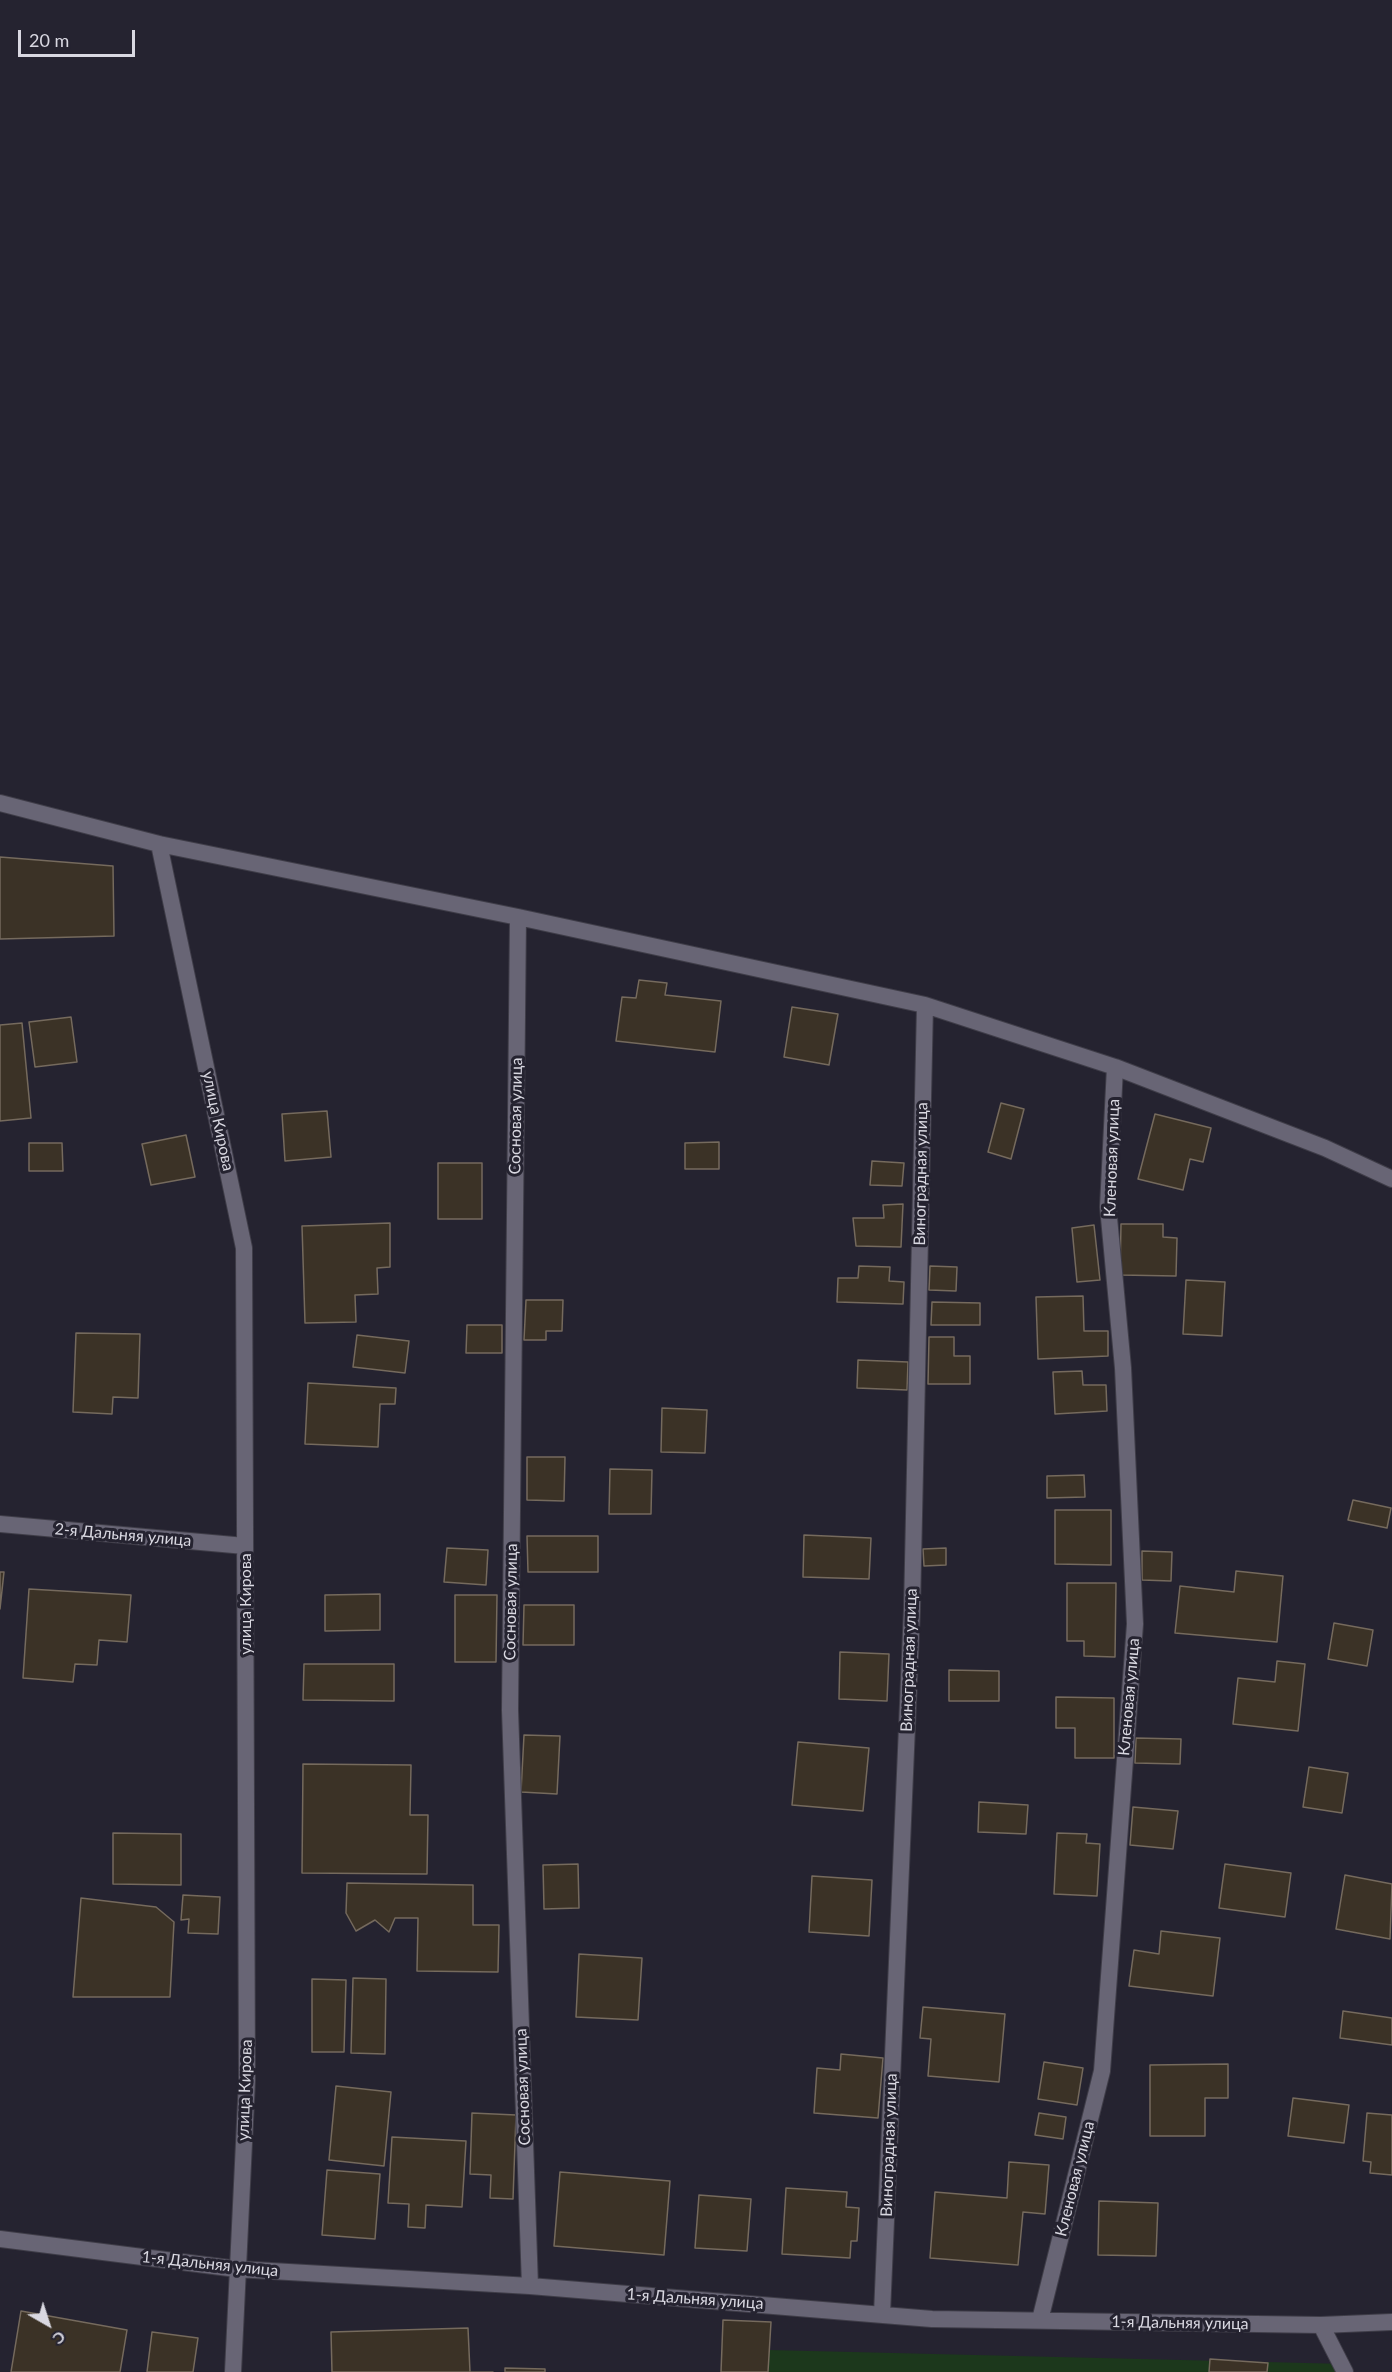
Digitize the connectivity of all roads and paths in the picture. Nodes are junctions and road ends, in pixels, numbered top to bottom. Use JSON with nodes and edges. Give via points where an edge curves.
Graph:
{"nodes":[{"id":1,"x":0,"y":802,"type":"edge"},
{"id":2,"x":159,"y":844,"type":"junction"},
{"id":3,"x":518,"y":917,"type":"junction"},
{"id":4,"x":924,"y":1005,"type":"junction"},
{"id":5,"x":1115,"y":1067,"type":"junction"},
{"id":6,"x":1392,"y":1179,"type":"edge"},
{"id":7,"x":0,"y":1524,"type":"edge"},
{"id":8,"x":245,"y":1546,"type":"junction"},
{"id":9,"x":0,"y":2239,"type":"edge"},
{"id":10,"x":237,"y":2269,"type":"junction"},
{"id":11,"x":530,"y":2286,"type":"junction"},
{"id":12,"x":882,"y":2314,"type":"junction"},
{"id":13,"x":1040,"y":2320,"type":"junction"},
{"id":14,"x":1392,"y":2322,"type":"edge"},
{"id":15,"x":1321,"y":2325,"type":"junction"},
{"id":16,"x":233,"y":2372,"type":"edge"},
{"id":17,"x":1345,"y":2372,"type":"edge"}],
"edges":[{"from":1,"to":2,"type":"street"},
{"from":2,"to":3,"type":"street"},
{"from":2,"to":8,"type":"street","name":"улица Кирова","via":[[244,1248]]},
{"from":3,"to":4,"type":"street"},
{"from":3,"to":11,"type":"street","name":"Сосновая улица","via":[[510,1710]]},
{"from":4,"to":5,"type":"street"},
{"from":4,"to":12,"type":"street","name":"Виноградная улица","via":[[912,1609]]},
{"from":5,"to":6,"type":"street","via":[[1325,1148]]},
{"from":5,"to":13,"type":"street","name":"Кленовая улица","via":[[1108,1207],[1123,1368],[1135,1624],[1102,2072]]},
{"from":7,"to":8,"type":"street","name":"2-я Дальняя улица"},
{"from":8,"to":10,"type":"street","name":"улица Кирова","via":[[247,2080]]},
{"from":9,"to":10,"type":"street","name":"1-я Дальняя улица"},
{"from":10,"to":11,"type":"street","name":"1-я Дальняя улица"},
{"from":10,"to":16,"type":"street","name":"улица Кирова"},
{"from":11,"to":12,"type":"street","name":"1-я Дальняя улица"},
{"from":12,"to":13,"type":"street","name":"1-я Дальняя улица","via":[[932,2319]]},
{"from":13,"to":15,"type":"street","name":"1-я Дальняя улица"},
{"from":14,"to":15,"type":"street","name":"1-я Дальняя улица"},
{"from":15,"to":17,"type":"street"}]}
